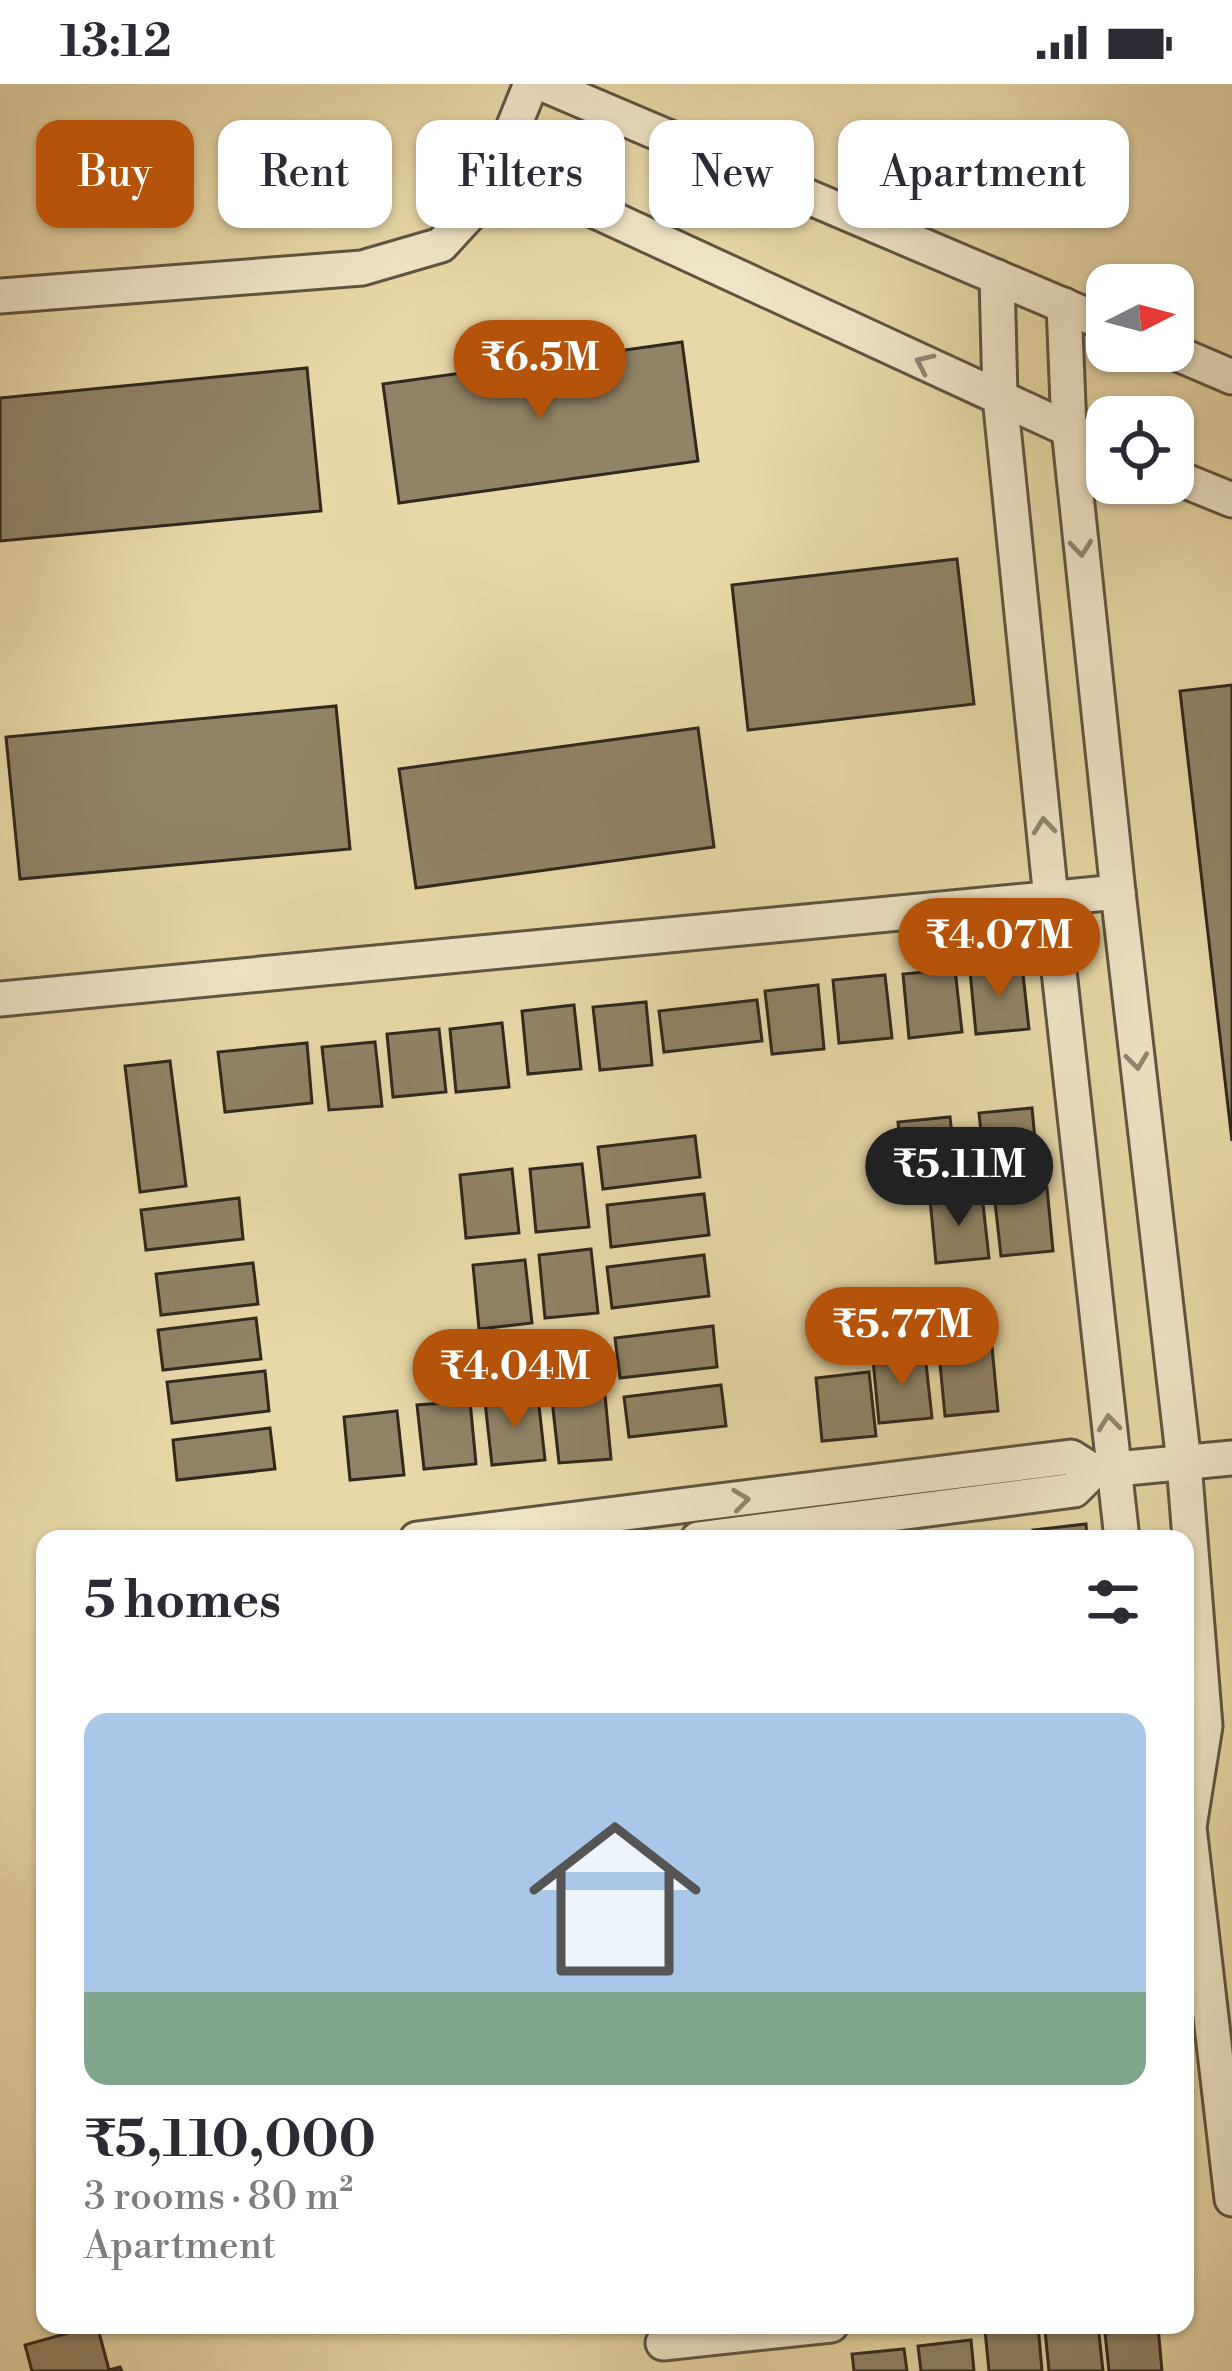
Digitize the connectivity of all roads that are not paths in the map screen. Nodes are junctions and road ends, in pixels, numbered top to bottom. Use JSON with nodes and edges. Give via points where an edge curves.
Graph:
{"nodes":[{"id":1,"x":531,"y":84,"type":"edge"},
{"id":2,"x":543,"y":84,"type":"edge"},
{"id":3,"x":516,"y":120,"type":"edge"},
{"id":4,"x":625,"y":225,"type":"edge"},
{"id":5,"x":457,"y":228,"type":"edge"},
{"id":6,"x":997,"y":277,"type":"junction"},
{"id":7,"x":0,"y":296,"type":"edge"},
{"id":8,"x":1064,"y":305,"type":"junction"},
{"id":9,"x":1086,"y":315,"type":"edge"},
{"id":10,"x":1194,"y":361,"type":"edge"},
{"id":11,"x":1232,"y":377,"type":"edge"},
{"id":12,"x":1000,"y":397,"type":"junction"},
{"id":13,"x":1069,"y":429,"type":"junction"},
{"id":14,"x":1086,"y":437,"type":"edge"},
{"id":15,"x":1194,"y":485,"type":"edge"},
{"id":16,"x":1232,"y":500,"type":"edge"},
{"id":17,"x":1118,"y":892,"type":"junction"},
{"id":18,"x":1051,"y":898,"type":"junction"},
{"id":19,"x":0,"y":999,"type":"edge"},
{"id":20,"x":1232,"y":1458,"type":"edge"},
{"id":21,"x":1184,"y":1463,"type":"junction"},
{"id":22,"x":1104,"y":1470,"type":"junction"},
{"id":23,"x":584,"y":1530,"type":"edge"},
{"id":24,"x":767,"y":1530,"type":"edge"},
{"id":25,"x":1120,"y":1530,"type":"edge"},
{"id":26,"x":1189,"y":1530,"type":"edge"},
{"id":27,"x":1194,"y":1588,"type":"edge"},
{"id":28,"x":1194,"y":1786,"type":"edge"},
{"id":29,"x":1194,"y":1882,"type":"edge"},
{"id":30,"x":1232,"y":2199,"type":"edge"},
{"id":31,"x":755,"y":2334,"type":"edge"},
{"id":32,"x":663,"y":2346,"type":"edge"}],
"edges":[{"from":1,"to":3,"type":"street"},
{"from":2,"to":6,"type":"street"},
{"from":12,"to":4,"type":"street","one_way":true},
{"from":5,"to":7,"type":"street","via":[[441,245],[362,268]]},
{"from":6,"to":8,"type":"street"},
{"from":6,"to":12,"type":"street"},
{"from":8,"to":9,"type":"street"},
{"from":8,"to":13,"type":"street"},
{"from":10,"to":11,"type":"street"},
{"from":12,"to":13,"type":"street"},
{"from":18,"to":12,"type":"street","one_way":true},
{"from":13,"to":14,"type":"street"},
{"from":13,"to":17,"type":"street","one_way":true},
{"from":15,"to":16,"type":"street"},
{"from":17,"to":18,"type":"street"},
{"from":17,"to":21,"type":"street","one_way":true},
{"from":18,"to":19,"type":"street"},
{"from":22,"to":18,"type":"street","one_way":true},
{"from":20,"to":21,"type":"street"},
{"from":21,"to":22,"type":"street"},
{"from":21,"to":26,"type":"street"},
{"from":23,"to":22,"type":"street","one_way":true,"via":[[1071,1457]]},
{"from":22,"to":24,"type":"street","via":[[1074,1490]]},
{"from":22,"to":25,"type":"street"},
{"from":27,"to":28,"type":"street","via":[[1205,1726]]},
{"from":29,"to":30,"type":"street"},
{"from":31,"to":32,"type":"street"}]}
